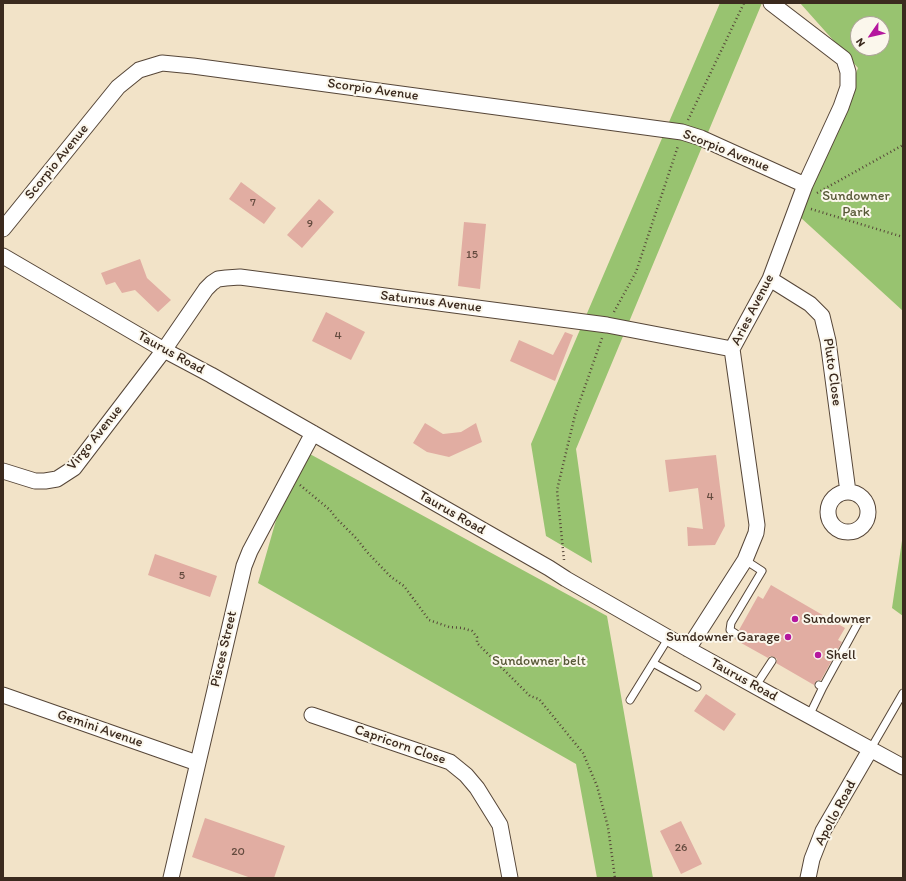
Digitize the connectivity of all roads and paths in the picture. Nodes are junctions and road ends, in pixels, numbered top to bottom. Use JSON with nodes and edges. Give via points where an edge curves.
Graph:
{"nodes":[{"id":1,"x":744,"y":3,"type":"edge"},
{"id":2,"x":771,"y":3,"type":"edge"},
{"id":3,"x":682,"y":132,"type":"junction"},
{"id":4,"x":903,"y":145,"type":"edge"},
{"id":5,"x":805,"y":185,"type":"junction"},
{"id":6,"x":797,"y":204,"type":"junction"},
{"id":7,"x":3,"y":229,"type":"edge"},
{"id":8,"x":903,"y":237,"type":"edge"},
{"id":9,"x":3,"y":256,"type":"edge"},
{"id":10,"x":770,"y":279,"type":"junction"},
{"id":11,"x":607,"y":325,"type":"junction"},
{"id":12,"x":732,"y":349,"type":"junction"},
{"id":13,"x":164,"y":350,"type":"junction"},
{"id":14,"x":312,"y":433,"type":"junction"},
{"id":15,"x":3,"y":471,"type":"edge"},
{"id":16,"x":290,"y":478,"type":"junction"},
{"id":17,"x":848,"y":492,"type":"dead end"},
{"id":18,"x":745,"y":560,"type":"junction"},
{"id":19,"x":566,"y":579,"type":"junction"},
{"id":20,"x":858,"y":623,"type":"dead end"},
{"id":21,"x":736,"y":634,"type":"dead end"},
{"id":22,"x":669,"y":637,"type":"junction"},
{"id":23,"x":688,"y":649,"type":"junction"},
{"id":24,"x":772,"y":661,"type":"dead end"},
{"id":25,"x":653,"y":663,"type":"junction"},
{"id":26,"x":755,"y":686,"type":"junction"},
{"id":27,"x":697,"y":687,"type":"dead end"},
{"id":28,"x":903,"y":693,"type":"edge"},
{"id":29,"x":3,"y":695,"type":"edge"},
{"id":30,"x":630,"y":700,"type":"dead end"},
{"id":31,"x":312,"y":715,"type":"dead end"},
{"id":32,"x":809,"y":716,"type":"junction"},
{"id":33,"x":870,"y":750,"type":"junction"},
{"id":34,"x":197,"y":763,"type":"junction"},
{"id":35,"x":903,"y":767,"type":"edge"},
{"id":36,"x":171,"y":878,"type":"edge"},
{"id":37,"x":510,"y":878,"type":"edge"},
{"id":38,"x":615,"y":878,"type":"edge"},
{"id":39,"x":808,"y":878,"type":"edge"}],
"edges":[{"from":1,"to":3,"type":"path"},
{"from":2,"to":5,"type":"street","name":"Aries Avenue","via":[[844,59],[848,72],[848,87],[841,107]]},
{"from":3,"to":5,"type":"street","name":"Scorpio Avenue","via":[[701,138]]},
{"from":3,"to":7,"type":"street","name":"Scorpio Avenue","via":[[162,63],[139,70],[118,87]]},
{"from":3,"to":11,"type":"path","via":[[636,272]]},
{"from":4,"to":6,"type":"path"},
{"from":5,"to":6,"type":"street","name":"Aries Avenue"},
{"from":6,"to":8,"type":"path"},
{"from":6,"to":10,"type":"street","name":"Aries Avenue"},
{"from":9,"to":13,"type":"street","name":"Taurus Road"},
{"from":10,"to":12,"type":"street","name":"Aries Avenue"},
{"from":10,"to":17,"type":"street","name":"Pluto Close","via":[[810,304],[822,316],[828,341]]},
{"from":11,"to":12,"type":"street","name":"Saturnus Avenue"},
{"from":11,"to":13,"type":"street","name":"Saturnus Avenue","via":[[233,277],[218,279],[212,283]]},
{"from":11,"to":19,"type":"path","via":[[574,415],[557,490]]},
{"from":12,"to":18,"type":"street","name":"Aries Avenue","via":[[757,525],[754,540]]},
{"from":13,"to":14,"type":"street","name":"Taurus Road"},
{"from":13,"to":15,"type":"street","name":"Virgo Avenue","via":[[74,468],[57,479],[45,481],[35,481]]},
{"from":14,"to":16,"type":"street","name":"Pisces Street"},
{"from":14,"to":19,"type":"street","name":"Taurus Road"},
{"from":16,"to":34,"type":"street","name":"Pisces Street","via":[[244,566]]},
{"from":16,"to":38,"type":"path","via":[[330,510],[391,577],[404,586],[429,620],[472,631],[477,643],[530,696],[539,700],[583,753],[597,786],[608,827]]},
{"from":18,"to":21,"type":"lane","via":[[762,571],[731,623],[730,630]]},
{"from":18,"to":23,"type":"street","name":"Aries Avenue"},
{"from":19,"to":22,"type":"street","name":"Taurus Road"},
{"from":20,"to":32,"type":"lane","via":[[821,686]]},
{"from":22,"to":23,"type":"street","name":"Taurus Road"},
{"from":22,"to":25,"type":"lane"},
{"from":23,"to":26,"type":"street","name":"Taurus Road"},
{"from":24,"to":26,"type":"lane"},
{"from":25,"to":27,"type":"lane"},
{"from":25,"to":30,"type":"lane"},
{"from":26,"to":32,"type":"street","name":"Taurus Road"},
{"from":28,"to":33,"type":"lane"},
{"from":29,"to":34,"type":"street","name":"Gemini Avenue"},
{"from":31,"to":37,"type":"street","name":"Capricorn Close","via":[[450,762],[466,774],[500,825]]},
{"from":32,"to":33,"type":"street","name":"Taurus Road"},
{"from":33,"to":35,"type":"street","name":"Taurus Road"},
{"from":33,"to":39,"type":"street","name":"Apollo Road","via":[[823,831],[812,858]]},
{"from":34,"to":36,"type":"street","name":"Pisces Street"}]}
